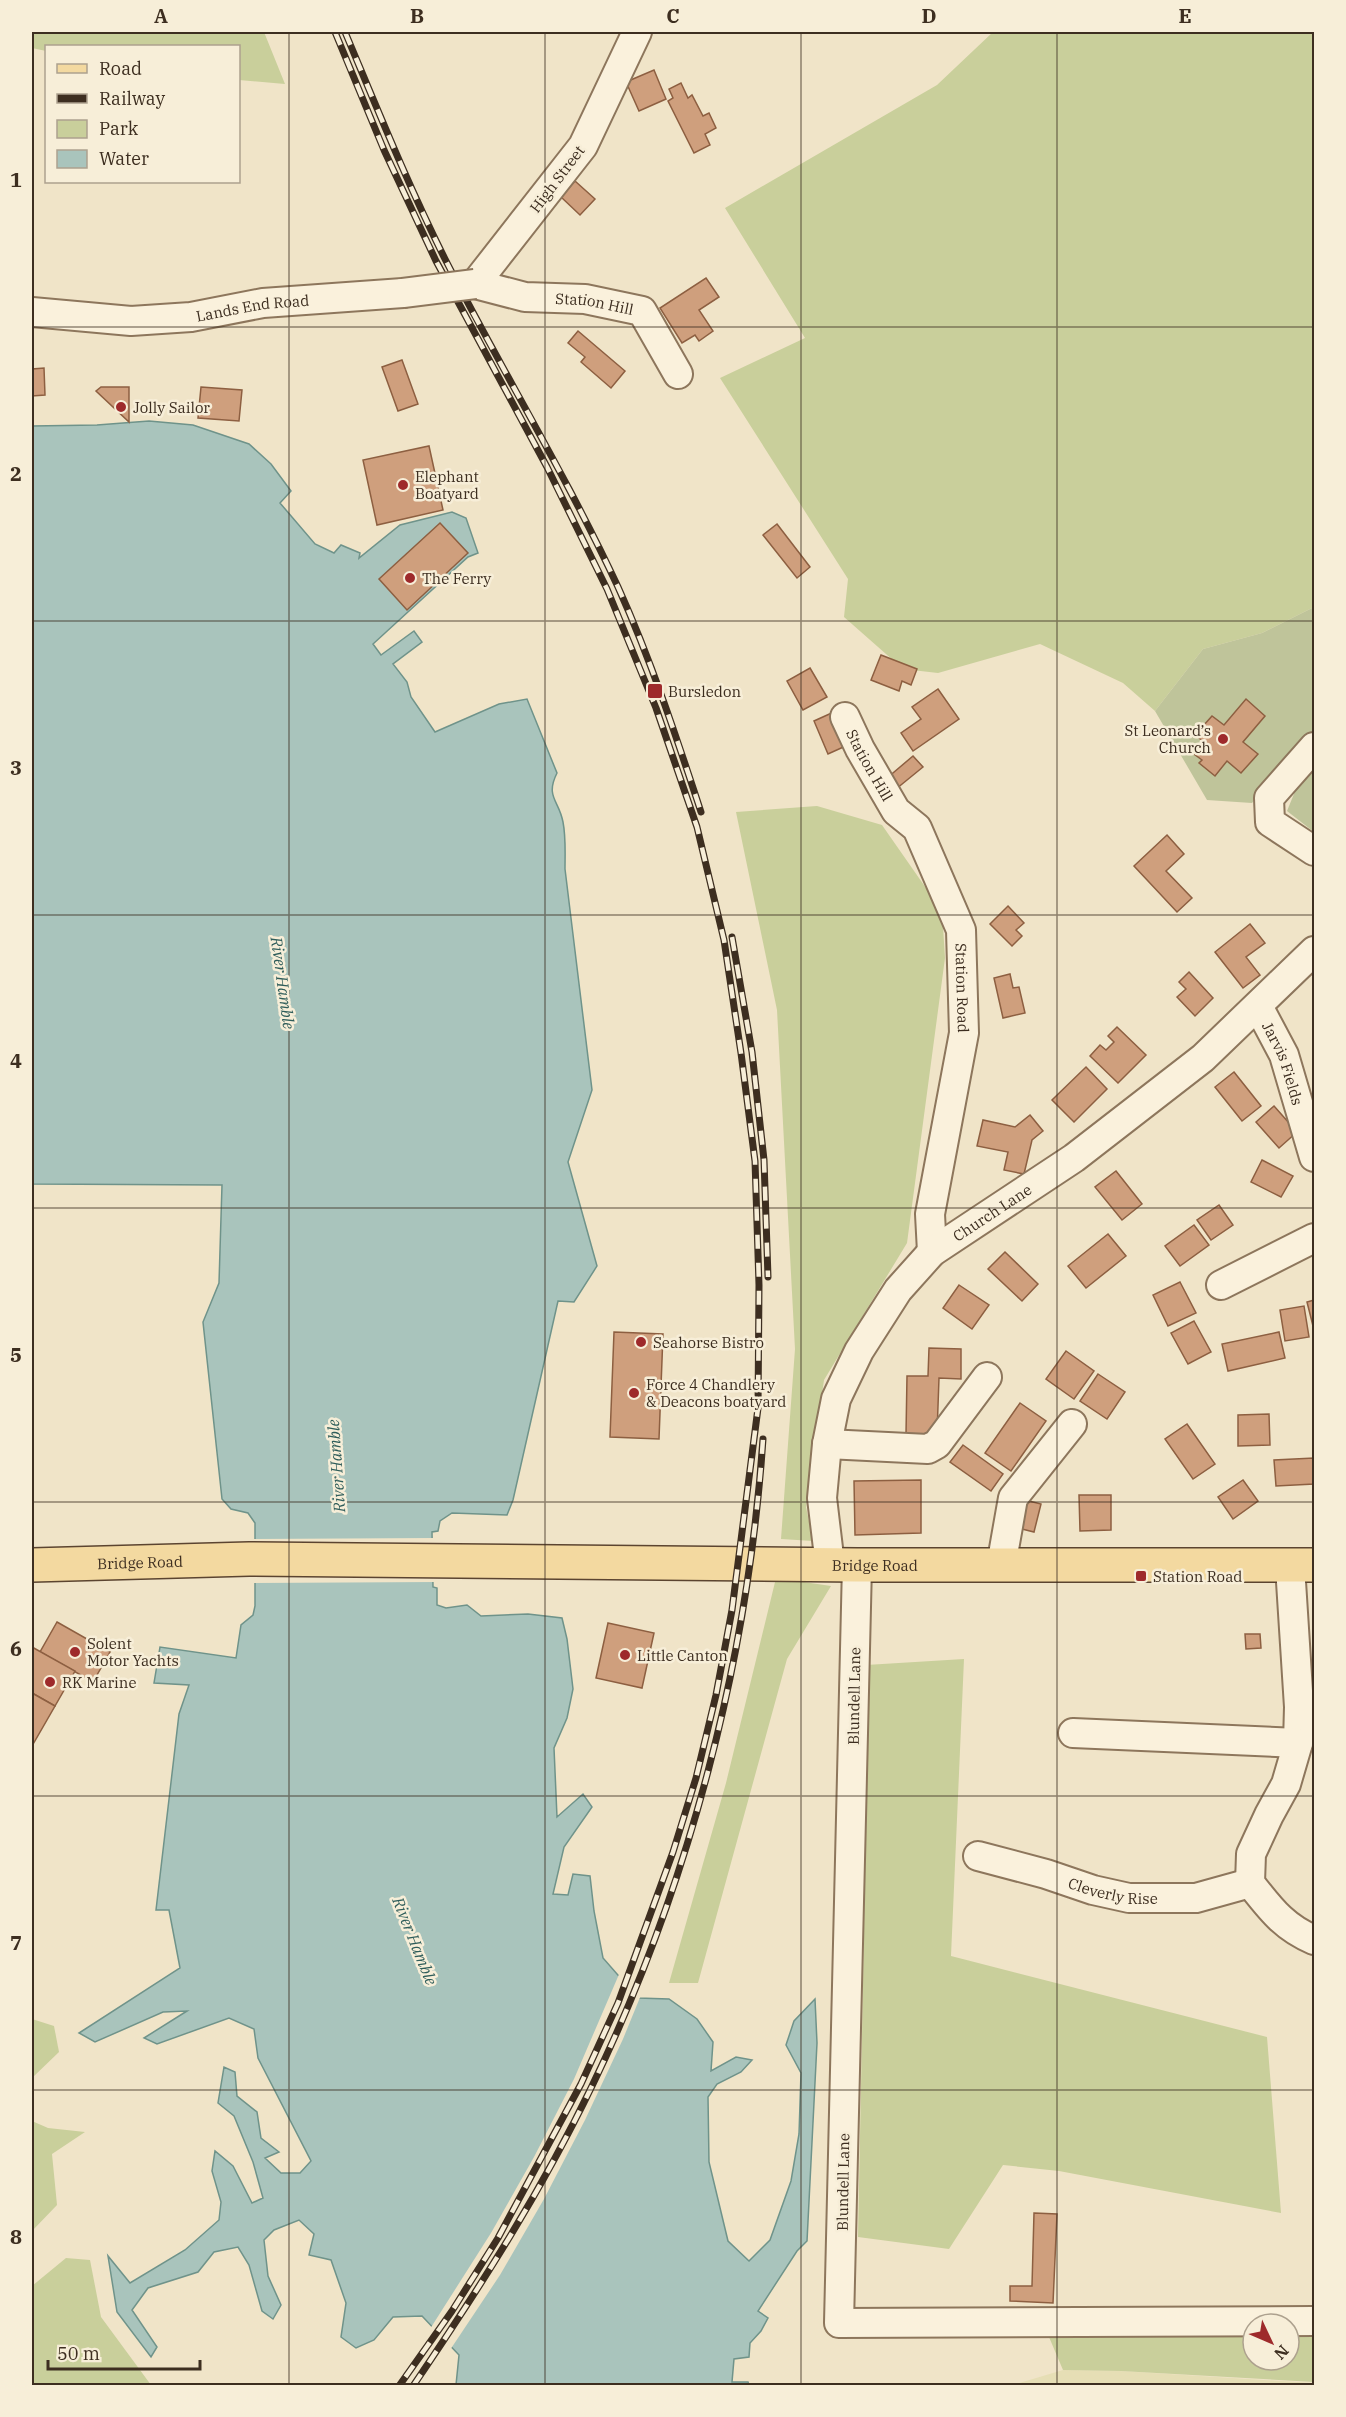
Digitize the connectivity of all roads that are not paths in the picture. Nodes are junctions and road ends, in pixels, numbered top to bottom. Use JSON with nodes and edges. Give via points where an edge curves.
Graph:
{"nodes":[{"id":1,"x":637,"y":32,"type":"edge"},
{"id":2,"x":475,"y":284,"type":"junction"},
{"id":3,"x":32,"y":312,"type":"edge"},
{"id":4,"x":678,"y":374,"type":"dead end"},
{"id":5,"x":844,"y":717,"type":"dead end"},
{"id":6,"x":1314,"y":747,"type":"edge"},
{"id":7,"x":896,"y":811,"type":"joint"},
{"id":8,"x":1314,"y":851,"type":"edge"},
{"id":9,"x":1314,"y":951,"type":"edge"},
{"id":10,"x":1258,"y":1006,"type":"junction"},
{"id":11,"x":1314,"y":1157,"type":"edge"},
{"id":12,"x":1314,"y":1238,"type":"edge"},
{"id":13,"x":932,"y":1252,"type":"junction"},
{"id":14,"x":1219,"y":1290,"type":"dead end"},
{"id":15,"x":987,"y":1377,"type":"dead end"},
{"id":16,"x":1074,"y":1424,"type":"dead end"},
{"id":17,"x":827,"y":1444,"type":"junction"},
{"id":18,"x":32,"y":1564,"type":"edge"},
{"id":19,"x":844,"y":1565,"type":"junction"},
{"id":20,"x":1302,"y":1565,"type":"edge"},
{"id":21,"x":1001,"y":1566,"type":"junction"},
{"id":22,"x":1073,"y":1733,"type":"dead end"},
{"id":23,"x":1298,"y":1743,"type":"junction"},
{"id":24,"x":978,"y":1856,"type":"dead end"},
{"id":25,"x":1250,"y":1882,"type":"junction"},
{"id":26,"x":1314,"y":1940,"type":"edge"},
{"id":27,"x":1314,"y":2321,"type":"edge"}],
"edges":[{"from":1,"to":2,"type":"street","name":"High Street","via":[[583,146]]},
{"from":2,"to":3,"type":"street","name":"Lands End Road","bridge":true,"via":[[263,303],[191,317],[131,321]]},
{"from":2,"to":4,"type":"street","name":"Station Hill","via":[[525,297],[585,299],[642,311]]},
{"from":5,"to":7,"type":"street","name":"Station Hill"},
{"from":6,"to":8,"type":"street","via":[[1269,798],[1270,822]]},
{"from":7,"to":13,"type":"street","name":"Station Road","via":[[916,828],[961,930],[964,1033],[930,1214]]},
{"from":9,"to":10,"type":"street","name":"Church Lane"},
{"from":10,"to":11,"type":"street","name":"Jarvis Fields","via":[[1284,1055]]},
{"from":10,"to":13,"type":"street","name":"Church Lane","via":[[1203,1058],[1074,1158]]},
{"from":12,"to":14,"type":"street"},
{"from":13,"to":17,"type":"street","name":"Church Lane","via":[[897,1290],[859,1351],[836,1399]]},
{"from":15,"to":17,"type":"street","via":[[937,1444],[928,1449]]},
{"from":16,"to":21,"type":"street","via":[[1013,1498]]},
{"from":17,"to":19,"type":"street","name":"Church Lane","via":[[822,1498]]},
{"from":18,"to":19,"type":"main road","name":"Bridge Road","via":[[249,1559]]},
{"from":19,"to":21,"type":"main road","name":"Bridge Road"},
{"from":19,"to":27,"type":"street","name":"Blundell Lane","via":[[839,2323]]},
{"from":20,"to":21,"type":"main road","name":"Bridge Road"},
{"from":20,"to":23,"type":"street"},
{"from":22,"to":23,"type":"street"},
{"from":23,"to":25,"type":"street","via":[[1286,1784],[1251,1854]]},
{"from":24,"to":25,"type":"street","name":"Cleverly Rise","via":[[1129,1898],[1196,1898]]},
{"from":25,"to":26,"type":"street","via":[[1281,1921]]}]}
